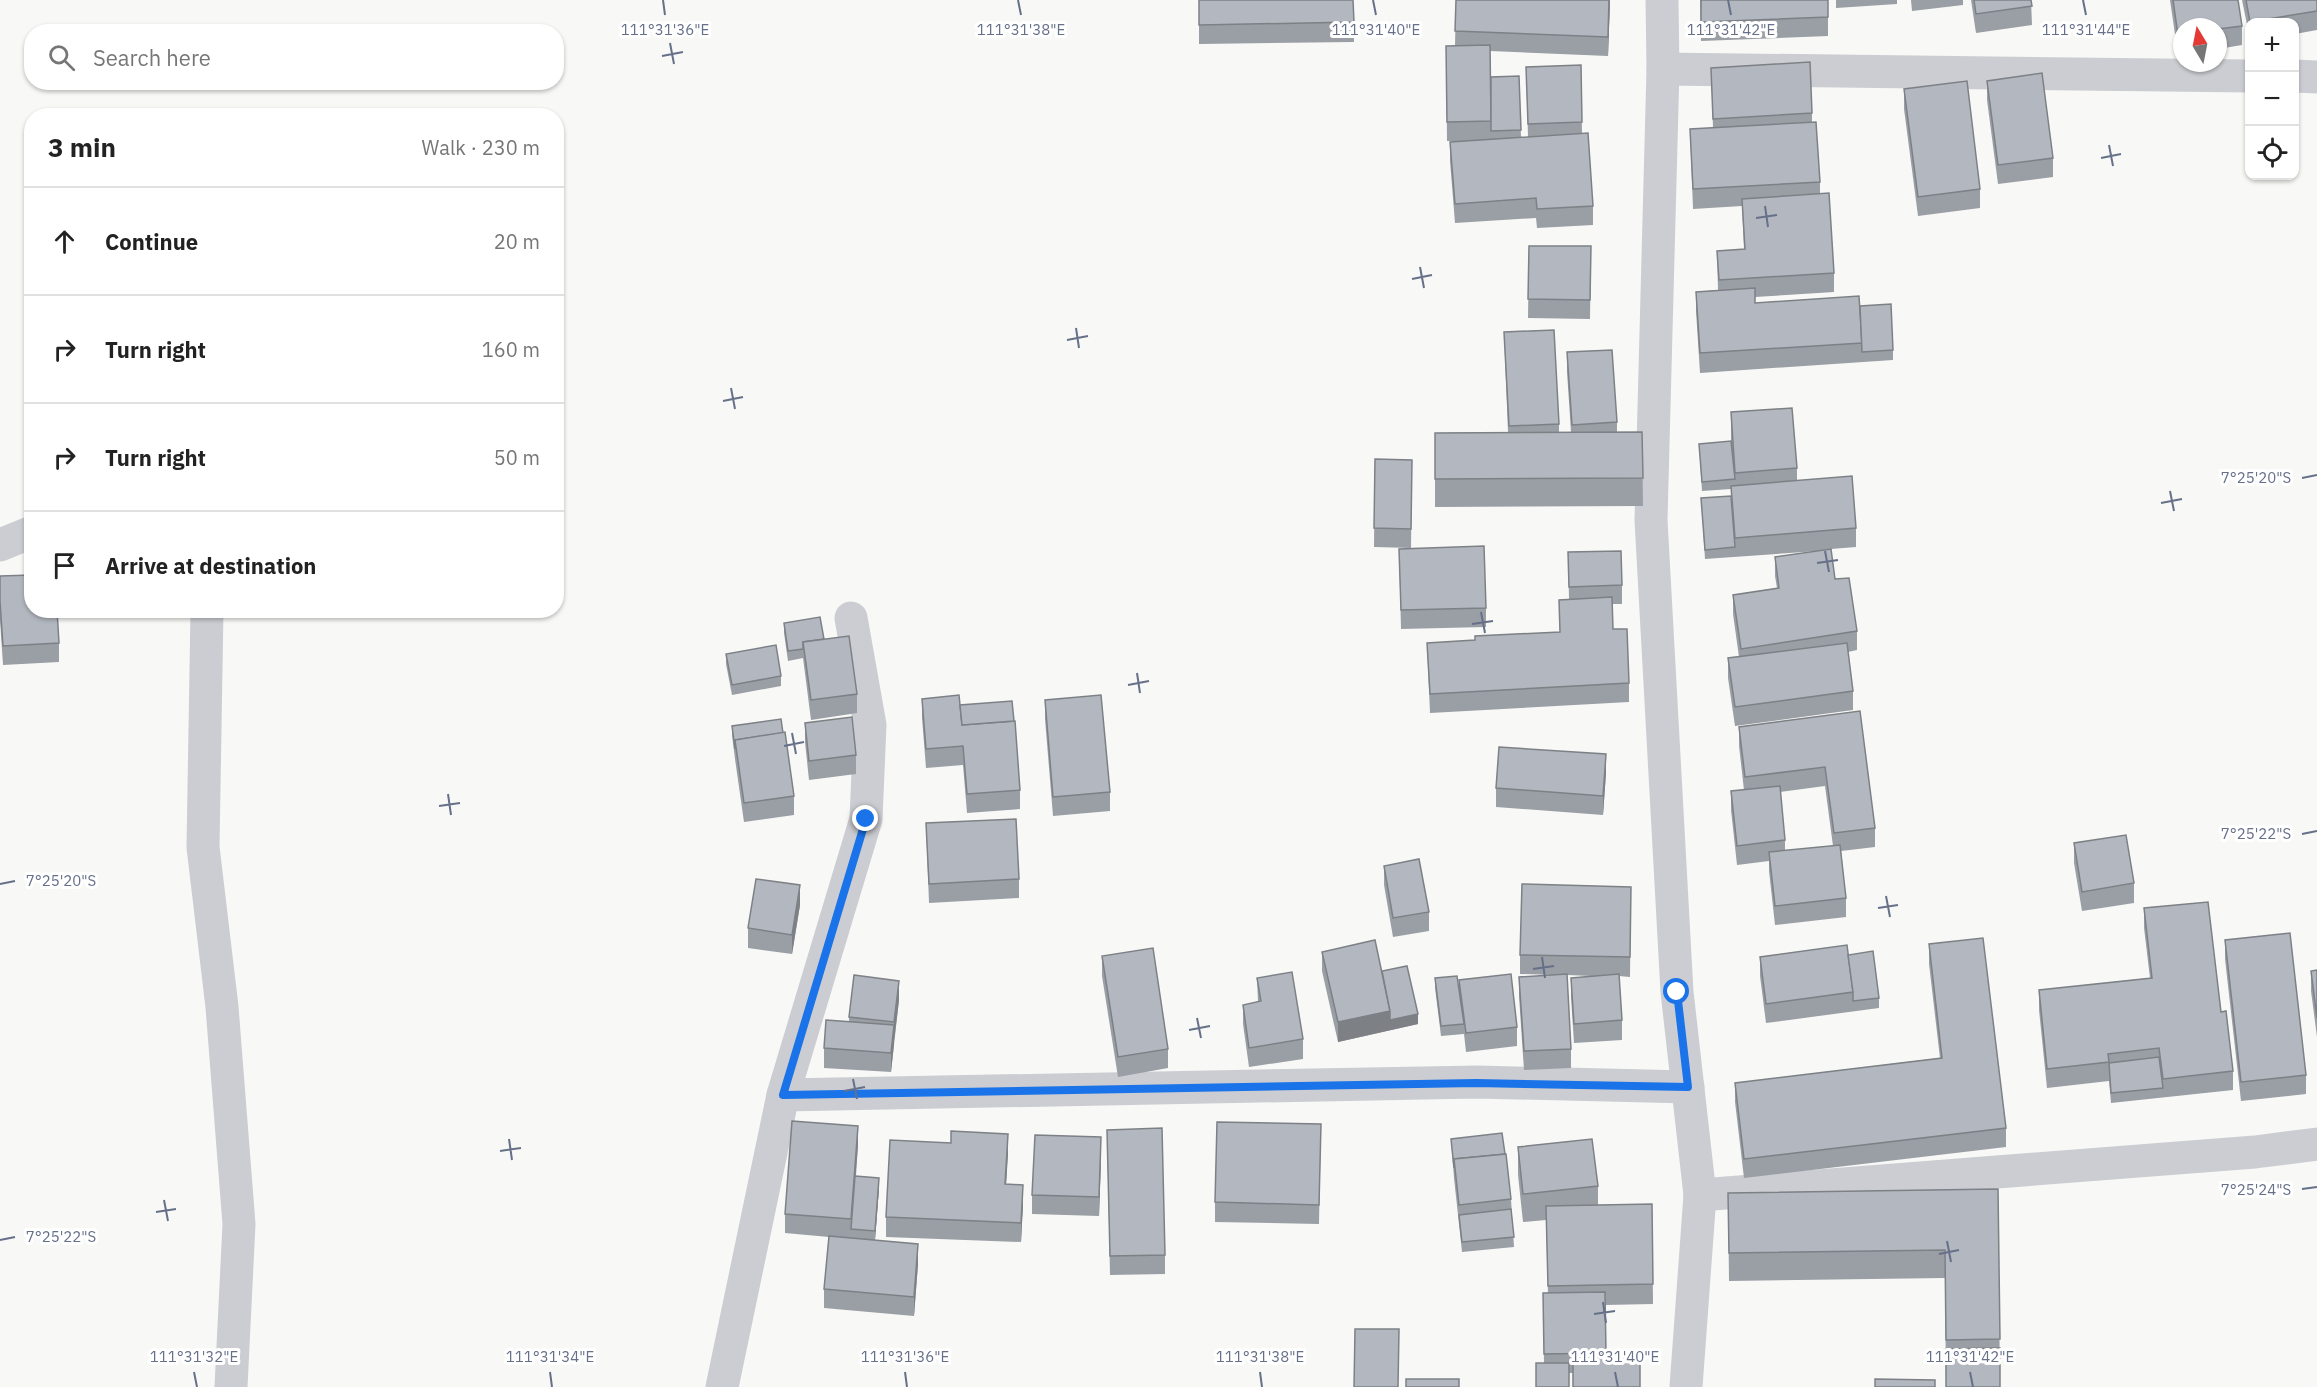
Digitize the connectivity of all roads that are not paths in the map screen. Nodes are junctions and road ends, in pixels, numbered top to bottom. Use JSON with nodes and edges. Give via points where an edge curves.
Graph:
{"nodes":[{"id":1,"x":1662,"y":0,"type":"edge"},
{"id":2,"x":1664,"y":69,"type":"junction"},
{"id":3,"x":2245,"y":76,"type":"edge"},
{"id":4,"x":2299,"y":76,"type":"edge"},
{"id":5,"x":2317,"y":77,"type":"edge"},
{"id":6,"x":24,"y":535,"type":"edge"},
{"id":7,"x":0,"y":545,"type":"edge"},
{"id":8,"x":207,"y":618,"type":"edge"},
{"id":9,"x":851,"y":618,"type":"dead end"},
{"id":10,"x":1688,"y":1087,"type":"junction"},
{"id":11,"x":783,"y":1095,"type":"junction"},
{"id":12,"x":2317,"y":1144,"type":"edge"},
{"id":13,"x":1700,"y":1195,"type":"junction"},
{"id":14,"x":231,"y":1387,"type":"edge"},
{"id":15,"x":722,"y":1387,"type":"edge"},
{"id":16,"x":1686,"y":1387,"type":"edge"}],
"edges":[{"from":1,"to":2,"type":"street"},
{"from":2,"to":3,"type":"street"},
{"from":2,"to":10,"type":"street","via":[[1651,520],[1677,992]]},
{"from":4,"to":5,"type":"street"},
{"from":6,"to":7,"type":"street"},
{"from":8,"to":14,"type":"street","via":[[202,847],[222,1007],[239,1224]]},
{"from":9,"to":11,"type":"street","via":[[870,725],[866,819]]},
{"from":10,"to":11,"type":"street","via":[[1476,1083]]},
{"from":10,"to":13,"type":"street"},
{"from":11,"to":15,"type":"street"},
{"from":12,"to":13,"type":"street"},
{"from":13,"to":16,"type":"street"}]}
